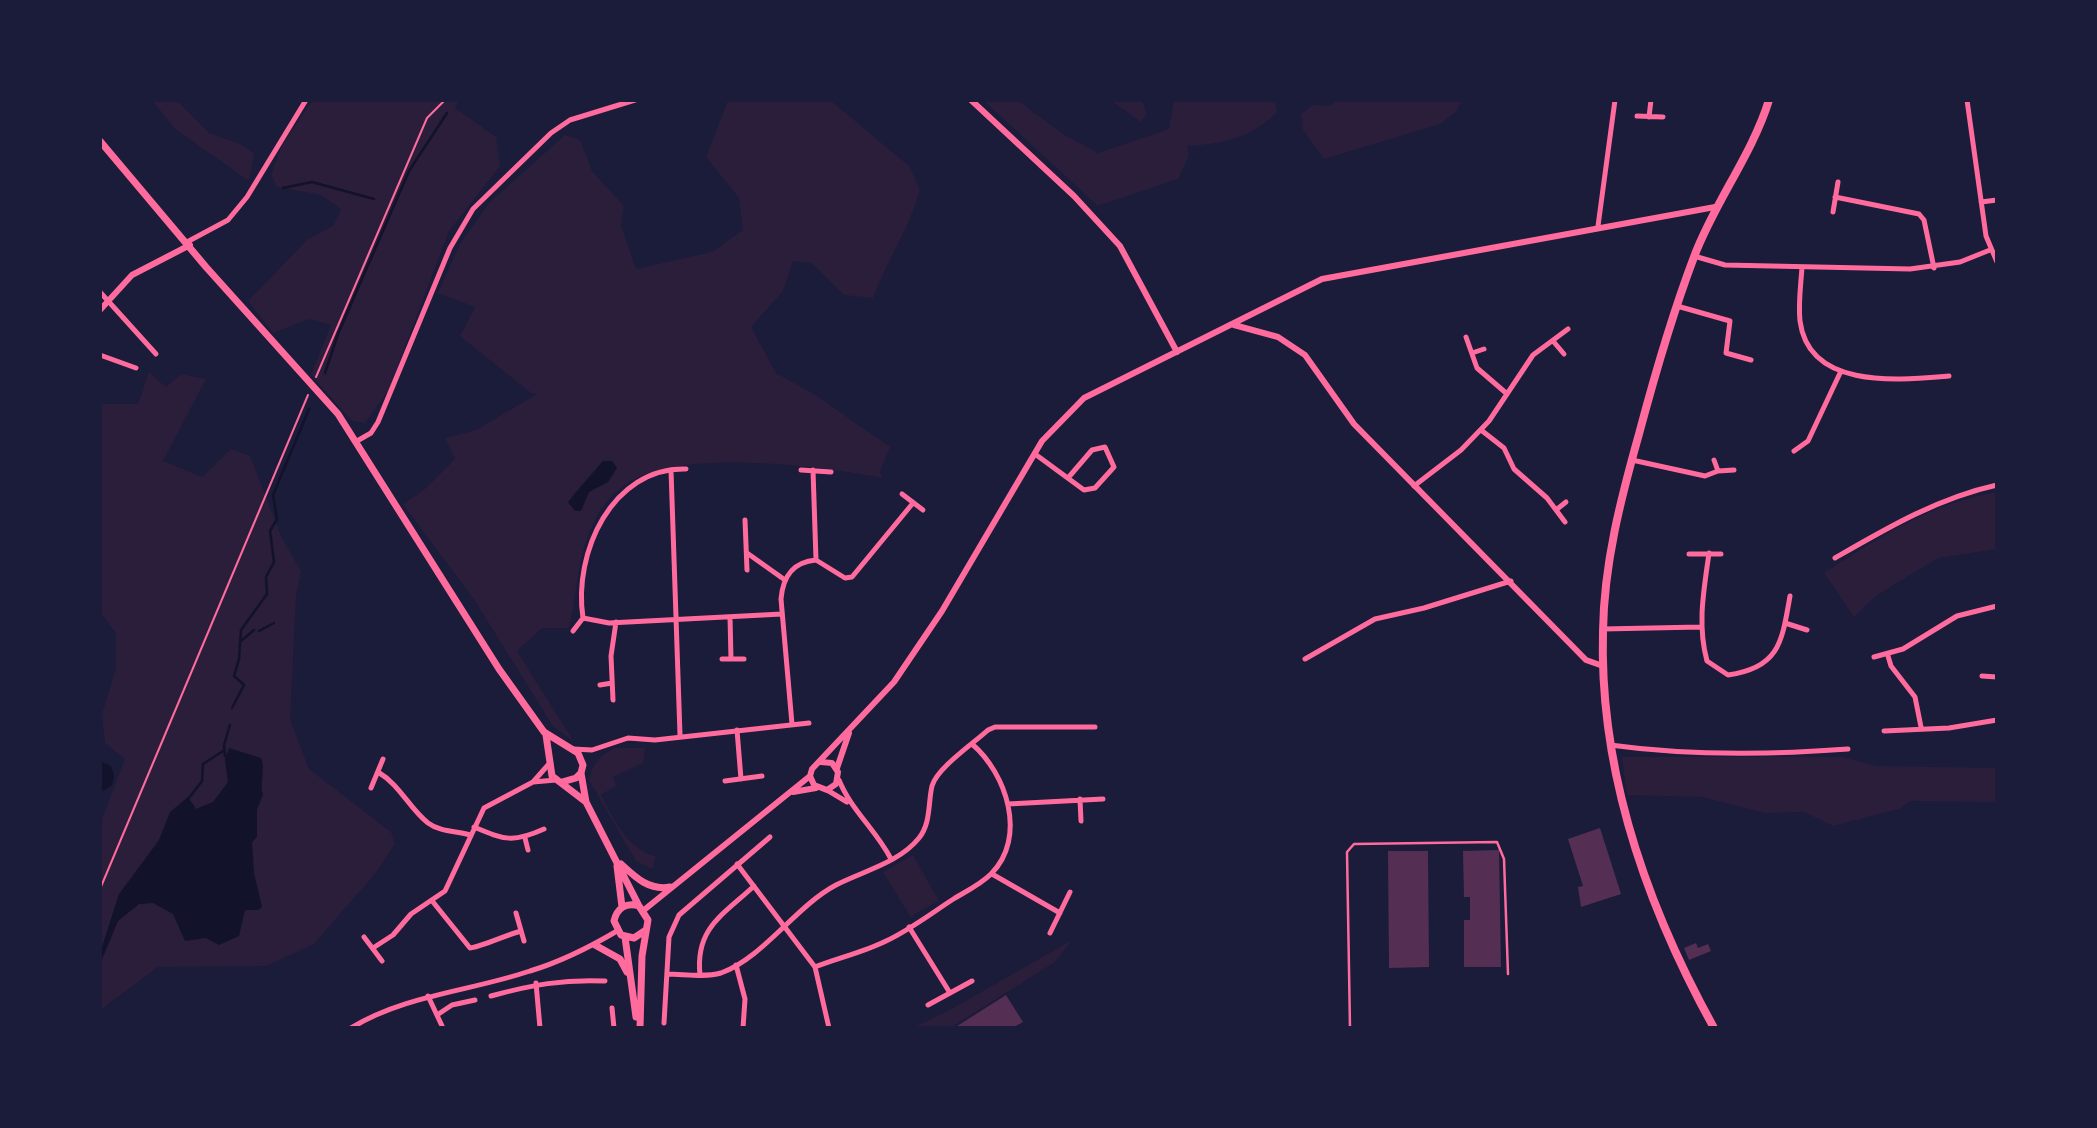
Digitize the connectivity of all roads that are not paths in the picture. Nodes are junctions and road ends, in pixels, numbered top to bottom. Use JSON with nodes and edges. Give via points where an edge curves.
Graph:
{"nodes":[{"id":1,"x":306,"y":100,"type":"edge"},
{"id":2,"x":635,"y":100,"type":"edge"},
{"id":3,"x":971,"y":100,"type":"edge"},
{"id":4,"x":1615,"y":100,"type":"edge"},
{"id":5,"x":1651,"y":100,"type":"edge"},
{"id":6,"x":1967,"y":100,"type":"edge"},
{"id":7,"x":1769,"y":101,"type":"edge"},
{"id":8,"x":1637,"y":116,"type":"dead end"},
{"id":9,"x":1649,"y":117,"type":"junction"},
{"id":10,"x":1663,"y":117,"type":"dead end"},
{"id":11,"x":100,"y":141,"type":"edge"},
{"id":12,"x":1838,"y":182,"type":"dead end"},
{"id":13,"x":1835,"y":197,"type":"junction"},
{"id":14,"x":1997,"y":200,"type":"edge"},
{"id":15,"x":1981,"y":202,"type":"junction"},
{"id":16,"x":1715,"y":207,"type":"junction"},
{"id":17,"x":1833,"y":212,"type":"dead end"},
{"id":18,"x":1598,"y":226,"type":"junction"},
{"id":19,"x":188,"y":244,"type":"junction"},
{"id":20,"x":1990,"y":250,"type":"junction"},
{"id":21,"x":1695,"y":256,"type":"junction"},
{"id":22,"x":1997,"y":262,"type":"edge"},
{"id":23,"x":1802,"y":267,"type":"junction"},
{"id":24,"x":1934,"y":268,"type":"junction"},
{"id":25,"x":100,"y":292,"type":"edge"},
{"id":26,"x":109,"y":301,"type":"junction"},
{"id":27,"x":1677,"y":306,"type":"junction"},
{"id":28,"x":100,"y":310,"type":"edge"},
{"id":29,"x":1234,"y":325,"type":"junction"},
{"id":30,"x":1568,"y":329,"type":"dead end"},
{"id":31,"x":1466,"y":337,"type":"dead end"},
{"id":32,"x":1553,"y":341,"type":"junction"},
{"id":33,"x":1484,"y":349,"type":"dead end"},
{"id":34,"x":1178,"y":352,"type":"junction"},
{"id":35,"x":1472,"y":353,"type":"junction"},
{"id":36,"x":156,"y":354,"type":"dead end"},
{"id":37,"x":1564,"y":354,"type":"dead end"},
{"id":38,"x":100,"y":355,"type":"edge"},
{"id":39,"x":1751,"y":360,"type":"dead end"},
{"id":40,"x":136,"y":368,"type":"dead end"},
{"id":41,"x":1841,"y":371,"type":"junction"},
{"id":42,"x":1949,"y":376,"type":"dead end"},
{"id":43,"x":1506,"y":393,"type":"junction"},
{"id":44,"x":1481,"y":430,"type":"junction"},
{"id":45,"x":357,"y":441,"type":"junction"},
{"id":46,"x":1794,"y":451,"type":"dead end"},
{"id":47,"x":1035,"y":454,"type":"junction"},
{"id":48,"x":1632,"y":460,"type":"junction"},
{"id":49,"x":1714,"y":460,"type":"dead end"},
{"id":50,"x":686,"y":469,"type":"dead end"},
{"id":51,"x":671,"y":470,"type":"junction"},
{"id":52,"x":801,"y":470,"type":"dead end"},
{"id":53,"x":813,"y":470,"type":"junction"},
{"id":54,"x":1734,"y":470,"type":"dead end"},
{"id":55,"x":1717,"y":471,"type":"junction"},
{"id":56,"x":831,"y":472,"type":"dead end"},
{"id":57,"x":1068,"y":478,"type":"junction"},
{"id":58,"x":1997,"y":485,"type":"edge"},
{"id":59,"x":1413,"y":486,"type":"junction"},
{"id":60,"x":902,"y":494,"type":"dead end"},
{"id":61,"x":1566,"y":502,"type":"dead end"},
{"id":62,"x":913,"y":503,"type":"junction"},
{"id":63,"x":923,"y":510,"type":"dead end"},
{"id":64,"x":1556,"y":510,"type":"junction"},
{"id":65,"x":745,"y":520,"type":"dead end"},
{"id":66,"x":1565,"y":522,"type":"dead end"},
{"id":67,"x":747,"y":553,"type":"junction"},
{"id":68,"x":1709,"y":553,"type":"junction"},
{"id":69,"x":1689,"y":554,"type":"dead end"},
{"id":70,"x":1721,"y":554,"type":"dead end"},
{"id":71,"x":1835,"y":558,"type":"dead end"},
{"id":72,"x":816,"y":560,"type":"junction"},
{"id":73,"x":747,"y":570,"type":"dead end"},
{"id":74,"x":785,"y":580,"type":"junction"},
{"id":75,"x":1511,"y":581,"type":"junction"},
{"id":76,"x":1790,"y":596,"type":"dead end"},
{"id":77,"x":1997,"y":607,"type":"edge"},
{"id":78,"x":782,"y":614,"type":"junction"},
{"id":79,"x":730,"y":617,"type":"junction"},
{"id":80,"x":583,"y":618,"type":"junction"},
{"id":81,"x":675,"y":620,"type":"junction"},
{"id":82,"x":616,"y":622,"type":"junction"},
{"id":83,"x":1785,"y":623,"type":"junction"},
{"id":84,"x":1700,"y":627,"type":"junction"},
{"id":85,"x":1603,"y":629,"type":"junction"},
{"id":86,"x":1807,"y":630,"type":"dead end"},
{"id":87,"x":573,"y":631,"type":"dead end"},
{"id":88,"x":1888,"y":656,"type":"junction"},
{"id":89,"x":1874,"y":657,"type":"dead end"},
{"id":90,"x":722,"y":659,"type":"dead end"},
{"id":91,"x":731,"y":659,"type":"junction"},
{"id":92,"x":744,"y":659,"type":"dead end"},
{"id":93,"x":1305,"y":659,"type":"dead end"},
{"id":94,"x":1603,"y":666,"type":"junction"},
{"id":95,"x":1982,"y":676,"type":"dead end"},
{"id":96,"x":1997,"y":677,"type":"edge"},
{"id":97,"x":612,"y":683,"type":"junction"},
{"id":98,"x":600,"y":685,"type":"dead end"},
{"id":99,"x":612,"y":700,"type":"dead end"},
{"id":100,"x":1997,"y":720,"type":"edge"},
{"id":101,"x":809,"y":723,"type":"dead end"},
{"id":102,"x":792,"y":724,"type":"junction"},
{"id":103,"x":1095,"y":727,"type":"dead end"},
{"id":104,"x":1921,"y":727,"type":"junction"},
{"id":105,"x":737,"y":730,"type":"junction"},
{"id":106,"x":850,"y":731,"type":"junction"},
{"id":107,"x":1884,"y":731,"type":"dead end"},
{"id":108,"x":546,"y":735,"type":"junction"},
{"id":109,"x":680,"y":736,"type":"junction"},
{"id":110,"x":972,"y":744,"type":"junction"},
{"id":111,"x":1610,"y":745,"type":"junction"},
{"id":112,"x":570,"y":748,"type":"junction"},
{"id":113,"x":1848,"y":749,"type":"dead end"},
{"id":114,"x":592,"y":750,"type":"junction"},
{"id":115,"x":383,"y":759,"type":"dead end"},
{"id":116,"x":821,"y":762,"type":"junction"},
{"id":117,"x":548,"y":763,"type":"junction"},
{"id":118,"x":837,"y":768,"type":"junction"},
{"id":119,"x":582,"y":769,"type":"junction"},
{"id":120,"x":378,"y":772,"type":"junction"},
{"id":121,"x":762,"y":776,"type":"dead end"},
{"id":122,"x":810,"y":776,"type":"junction"},
{"id":123,"x":741,"y":779,"type":"junction"},
{"id":124,"x":724,"y":780,"type":"dead end"},
{"id":125,"x":839,"y":780,"type":"junction"},
{"id":126,"x":559,"y":781,"type":"junction"},
{"id":127,"x":533,"y":782,"type":"junction"},
{"id":128,"x":371,"y":788,"type":"dead end"},
{"id":129,"x":816,"y":788,"type":"junction"},
{"id":130,"x":827,"y":790,"type":"junction"},
{"id":131,"x":791,"y":793,"type":"junction"},
{"id":132,"x":1080,"y":799,"type":"junction"},
{"id":133,"x":1103,"y":799,"type":"dead end"},
{"id":134,"x":586,"y":803,"type":"junction"},
{"id":135,"x":849,"y":804,"type":"junction"},
{"id":136,"x":1008,"y":804,"type":"junction"},
{"id":137,"x":1081,"y":821,"type":"dead end"},
{"id":138,"x":474,"y":827,"type":"junction"},
{"id":139,"x":544,"y":829,"type":"dead end"},
{"id":140,"x":470,"y":835,"type":"junction"},
{"id":141,"x":770,"y":837,"type":"dead end"},
{"id":142,"x":525,"y":838,"type":"junction"},
{"id":143,"x":528,"y":850,"type":"dead end"},
{"id":144,"x":615,"y":859,"type":"junction"},
{"id":145,"x":891,"y":859,"type":"junction"},
{"id":146,"x":737,"y":864,"type":"junction"},
{"id":147,"x":992,"y":874,"type":"junction"},
{"id":148,"x":754,"y":886,"type":"junction"},
{"id":149,"x":670,"y":887,"type":"junction"},
{"id":150,"x":1070,"y":892,"type":"dead end"},
{"id":151,"x":433,"y":902,"type":"junction"},
{"id":152,"x":622,"y":907,"type":"junction"},
{"id":153,"x":641,"y":908,"type":"junction"},
{"id":154,"x":516,"y":913,"type":"dead end"},
{"id":155,"x":1060,"y":913,"type":"junction"},
{"id":156,"x":785,"y":926,"type":"junction"},
{"id":157,"x":909,"y":927,"type":"junction"},
{"id":158,"x":521,"y":930,"type":"junction"},
{"id":159,"x":646,"y":930,"type":"junction"},
{"id":160,"x":617,"y":931,"type":"junction"},
{"id":161,"x":1050,"y":933,"type":"dead end"},
{"id":162,"x":364,"y":937,"type":"dead end"},
{"id":163,"x":625,"y":937,"type":"junction"},
{"id":164,"x":524,"y":941,"type":"dead end"},
{"id":165,"x":595,"y":945,"type":"junction"},
{"id":166,"x":373,"y":948,"type":"junction"},
{"id":167,"x":382,"y":961,"type":"dead end"},
{"id":168,"x":736,"y":965,"type":"junction"},
{"id":169,"x":815,"y":967,"type":"junction"},
{"id":170,"x":667,"y":974,"type":"junction"},
{"id":171,"x":1508,"y":974,"type":"dead end"},
{"id":172,"x":700,"y":975,"type":"junction"},
{"id":173,"x":631,"y":979,"type":"junction"},
{"id":174,"x":972,"y":981,"type":"dead end"},
{"id":175,"x":605,"y":982,"type":"dead end"},
{"id":176,"x":536,"y":984,"type":"junction"},
{"id":177,"x":950,"y":993,"type":"junction"},
{"id":178,"x":428,"y":996,"type":"junction"},
{"id":179,"x":491,"y":996,"type":"dead end"},
{"id":180,"x":475,"y":1000,"type":"dead end"},
{"id":181,"x":928,"y":1005,"type":"dead end"},
{"id":182,"x":612,"y":1008,"type":"dead end"},
{"id":183,"x":437,"y":1014,"type":"junction"},
{"id":184,"x":664,"y":1023,"type":"dead end"},
{"id":185,"x":351,"y":1028,"type":"edge"},
{"id":186,"x":443,"y":1028,"type":"edge"},
{"id":187,"x":540,"y":1028,"type":"edge"},
{"id":188,"x":614,"y":1028,"type":"edge"},
{"id":189,"x":639,"y":1028,"type":"edge"},
{"id":190,"x":743,"y":1028,"type":"edge"},
{"id":191,"x":830,"y":1028,"type":"edge"},
{"id":192,"x":1350,"y":1028,"type":"edge"},
{"id":193,"x":1714,"y":1028,"type":"edge"}],
"edges":[{"from":1,"to":19,"type":"street","via":[[247,197],[228,220]]},
{"from":2,"to":45,"type":"street","via":[[590,112],[551,133],[472,209],[450,248],[378,422]]},
{"from":3,"to":34,"type":"street","via":[[1074,196],[1120,246]]},
{"from":4,"to":18,"type":"street"},
{"from":5,"to":9,"type":"street"},
{"from":6,"to":15,"type":"street"},
{"from":7,"to":16,"type":"main road"},
{"from":8,"to":9,"type":"street"},
{"from":9,"to":10,"type":"street"},
{"from":11,"to":19,"type":"main road"},
{"from":12,"to":13,"type":"street"},
{"from":13,"to":17,"type":"street"},
{"from":13,"to":24,"type":"street","via":[[1919,214]]},
{"from":14,"to":15,"type":"street"},
{"from":15,"to":20,"type":"street"},
{"from":16,"to":18,"type":"street"},
{"from":16,"to":21,"type":"main road"},
{"from":18,"to":29,"type":"street","via":[[1322,279]]},
{"from":19,"to":26,"type":"street","via":[[132,275]]},
{"from":19,"to":45,"type":"main road"},
{"from":20,"to":22,"type":"street"},
{"from":20,"to":24,"type":"street"},
{"from":21,"to":23,"type":"street","via":[[1725,265]]},
{"from":21,"to":27,"type":"main road"},
{"from":23,"to":24,"type":"street"},
{"from":23,"to":41,"type":"street","via":[[1800,320],[1804,337],[1821,361]]},
{"from":25,"to":26,"type":"street"},
{"from":26,"to":28,"type":"street"},
{"from":26,"to":36,"type":"street"},
{"from":27,"to":39,"type":"street","via":[[1730,321],[1726,353]]},
{"from":27,"to":48,"type":"main road"},
{"from":29,"to":34,"type":"street"},
{"from":29,"to":59,"type":"street","via":[[1278,337],[1305,355],[1354,424]]},
{"from":30,"to":32,"type":"street"},
{"from":31,"to":35,"type":"street"},
{"from":32,"to":37,"type":"street"},
{"from":32,"to":43,"type":"street","via":[[1533,355]]},
{"from":33,"to":35,"type":"street"},
{"from":34,"to":47,"type":"street","via":[[1084,398]]},
{"from":35,"to":43,"type":"street","via":[[1478,368]]},
{"from":38,"to":40,"type":"street"},
{"from":41,"to":42,"type":"street","via":[[1904,379]]},
{"from":41,"to":46,"type":"street","via":[[1808,441]]},
{"from":43,"to":44,"type":"street"},
{"from":44,"to":59,"type":"street"},
{"from":44,"to":64,"type":"street","via":[[1504,448],[1514,469]]},
{"from":45,"to":108,"type":"main road"},
{"from":47,"to":57,"type":"street"},
{"from":47,"to":106,"type":"street","via":[[942,611],[894,682]]},
{"from":48,"to":55,"type":"street","via":[[1705,477]]},
{"from":48,"to":85,"type":"main road","via":[[1612,544]]},
{"from":49,"to":55,"type":"street"},
{"from":50,"to":51,"type":"street"},
{"from":51,"to":80,"type":"street","via":[[619,494],[607,510],[595,533],[581,590]]},
{"from":51,"to":81,"type":"street"},
{"from":52,"to":53,"type":"street"},
{"from":53,"to":56,"type":"street"},
{"from":53,"to":72,"type":"street"},
{"from":54,"to":55,"type":"street"},
{"from":57,"to":57,"type":"street","via":[[1084,491],[1095,488],[1114,467],[1105,447],[1092,450]]},
{"from":58,"to":71,"type":"street","via":[[1965,492],[1901,520]]},
{"from":59,"to":75,"type":"street"},
{"from":60,"to":62,"type":"street"},
{"from":61,"to":64,"type":"street"},
{"from":62,"to":63,"type":"street"},
{"from":62,"to":72,"type":"street","via":[[852,577],[845,578]]},
{"from":64,"to":66,"type":"street"},
{"from":65,"to":67,"type":"street"},
{"from":67,"to":73,"type":"street"},
{"from":67,"to":74,"type":"street"},
{"from":68,"to":69,"type":"street"},
{"from":68,"to":70,"type":"street"},
{"from":68,"to":84,"type":"street"},
{"from":72,"to":74,"type":"street","via":[[799,562]]},
{"from":74,"to":78,"type":"street"},
{"from":75,"to":93,"type":"street","via":[[1375,619]]},
{"from":75,"to":94,"type":"street","via":[[1586,660]]},
{"from":76,"to":83,"type":"street"},
{"from":77,"to":88,"type":"street","via":[[1957,616]]},
{"from":78,"to":79,"type":"street"},
{"from":78,"to":102,"type":"street"},
{"from":79,"to":81,"type":"street"},
{"from":79,"to":91,"type":"street"},
{"from":80,"to":82,"type":"street"},
{"from":80,"to":87,"type":"street"},
{"from":81,"to":82,"type":"street"},
{"from":81,"to":109,"type":"street"},
{"from":82,"to":97,"type":"street"},
{"from":83,"to":84,"type":"street","via":[[1776,651],[1765,663],[1728,675],[1707,661]]},
{"from":83,"to":86,"type":"street"},
{"from":84,"to":85,"type":"street"},
{"from":85,"to":94,"type":"main road"},
{"from":88,"to":89,"type":"street"},
{"from":88,"to":104,"type":"street","via":[[1915,697]]},
{"from":90,"to":91,"type":"street"},
{"from":91,"to":92,"type":"street"},
{"from":94,"to":111,"type":"main road"},
{"from":95,"to":96,"type":"street"},
{"from":97,"to":98,"type":"street"},
{"from":97,"to":99,"type":"street"},
{"from":100,"to":104,"type":"street","via":[[1949,728]]},
{"from":101,"to":102,"type":"street"},
{"from":102,"to":105,"type":"street"},
{"from":103,"to":110,"type":"street","via":[[995,727]]},
{"from":104,"to":107,"type":"street"},
{"from":105,"to":109,"type":"street"},
{"from":105,"to":123,"type":"street"},
{"from":106,"to":116,"type":"street"},
{"from":106,"to":118,"type":"street"},
{"from":108,"to":112,"type":"main road"},
{"from":108,"to":117,"type":"main road"},
{"from":109,"to":114,"type":"street","via":[[642,741],[628,738]]},
{"from":110,"to":136,"type":"street","via":[[992,765]]},
{"from":110,"to":145,"type":"street","via":[[932,785],[921,836]]},
{"from":111,"to":113,"type":"street","via":[[1713,755]]},
{"from":111,"to":193,"type":"main road","via":[[1619,793],[1647,881],[1681,969]]},
{"from":112,"to":114,"type":"street"},
{"from":112,"to":117,"type":"main road","via":[[555,750]]},
{"from":112,"to":119,"type":"main road","via":[[578,753]]},
{"from":114,"to":119,"type":"street"},
{"from":115,"to":120,"type":"street"},
{"from":116,"to":118,"type":"street"},
{"from":116,"to":122,"type":"street"},
{"from":117,"to":126,"type":"main road"},
{"from":117,"to":127,"type":"street"},
{"from":118,"to":125,"type":"street"},
{"from":119,"to":126,"type":"main road","via":[[576,778]]},
{"from":119,"to":134,"type":"main road"},
{"from":120,"to":128,"type":"street"},
{"from":120,"to":140,"type":"street","via":[[392,780],[429,823]]},
{"from":121,"to":123,"type":"street"},
{"from":122,"to":129,"type":"street"},
{"from":122,"to":131,"type":"street"},
{"from":123,"to":124,"type":"street"},
{"from":125,"to":130,"type":"street"},
{"from":125,"to":135,"type":"street"},
{"from":126,"to":127,"type":"street"},
{"from":126,"to":134,"type":"main road"},
{"from":127,"to":138,"type":"street","via":[[484,808]]},
{"from":129,"to":130,"type":"street"},
{"from":129,"to":131,"type":"street"},
{"from":130,"to":135,"type":"street"},
{"from":131,"to":149,"type":"street"},
{"from":132,"to":133,"type":"street"},
{"from":132,"to":136,"type":"street"},
{"from":132,"to":137,"type":"street"},
{"from":134,"to":144,"type":"main road"},
{"from":135,"to":145,"type":"street"},
{"from":136,"to":147,"type":"street","via":[[1005,848]]},
{"from":138,"to":140,"type":"street"},
{"from":138,"to":142,"type":"street","via":[[501,839]]},
{"from":139,"to":142,"type":"street"},
{"from":140,"to":151,"type":"street","via":[[451,882]]},
{"from":141,"to":146,"type":"street"},
{"from":142,"to":143,"type":"street"},
{"from":144,"to":149,"type":"main road","via":[[649,886]]},
{"from":144,"to":152,"type":"main road"},
{"from":144,"to":153,"type":"main road"},
{"from":145,"to":156,"type":"street","via":[[834,886]]},
{"from":146,"to":148,"type":"street"},
{"from":146,"to":170,"type":"street","via":[[679,915],[669,937]]},
{"from":147,"to":155,"type":"street"},
{"from":147,"to":157,"type":"street"},
{"from":148,"to":156,"type":"street"},
{"from":148,"to":172,"type":"street","via":[[702,938]]},
{"from":149,"to":153,"type":"street"},
{"from":150,"to":155,"type":"street"},
{"from":151,"to":158,"type":"street","via":[[470,948]]},
{"from":151,"to":166,"type":"street","via":[[411,914],[393,935]]},
{"from":152,"to":153,"type":"main road"},
{"from":152,"to":160,"type":"main road","via":[[614,921]]},
{"from":153,"to":159,"type":"main road","via":[[648,920]]},
{"from":154,"to":158,"type":"street"},
{"from":155,"to":161,"type":"street"},
{"from":156,"to":168,"type":"street"},
{"from":156,"to":169,"type":"street"},
{"from":157,"to":169,"type":"street","via":[[887,941]]},
{"from":157,"to":177,"type":"street"},
{"from":158,"to":164,"type":"street"},
{"from":159,"to":163,"type":"main road","via":[[639,937]]},
{"from":159,"to":189,"type":"main road"},
{"from":160,"to":163,"type":"main road"},
{"from":160,"to":165,"type":"street"},
{"from":162,"to":166,"type":"street"},
{"from":163,"to":173,"type":"main road"},
{"from":165,"to":173,"type":"main road","via":[[620,959]]},
{"from":165,"to":178,"type":"street","via":[[530,971]]},
{"from":166,"to":167,"type":"street"},
{"from":168,"to":172,"type":"street"},
{"from":168,"to":190,"type":"street","via":[[745,999]]},
{"from":169,"to":191,"type":"street"},
{"from":170,"to":172,"type":"street"},
{"from":170,"to":184,"type":"street"},
{"from":171,"to":192,"type":"lane","via":[[1504,859],[1497,842],[1354,844],[1347,852]]},
{"from":173,"to":189,"type":"main road"},
{"from":174,"to":177,"type":"street"},
{"from":175,"to":176,"type":"street","via":[[570,979]]},
{"from":176,"to":179,"type":"street"},
{"from":176,"to":187,"type":"street"},
{"from":177,"to":181,"type":"street"},
{"from":178,"to":183,"type":"street"},
{"from":178,"to":185,"type":"street"},
{"from":180,"to":183,"type":"street"},
{"from":182,"to":188,"type":"street"},
{"from":183,"to":186,"type":"street"}]}
